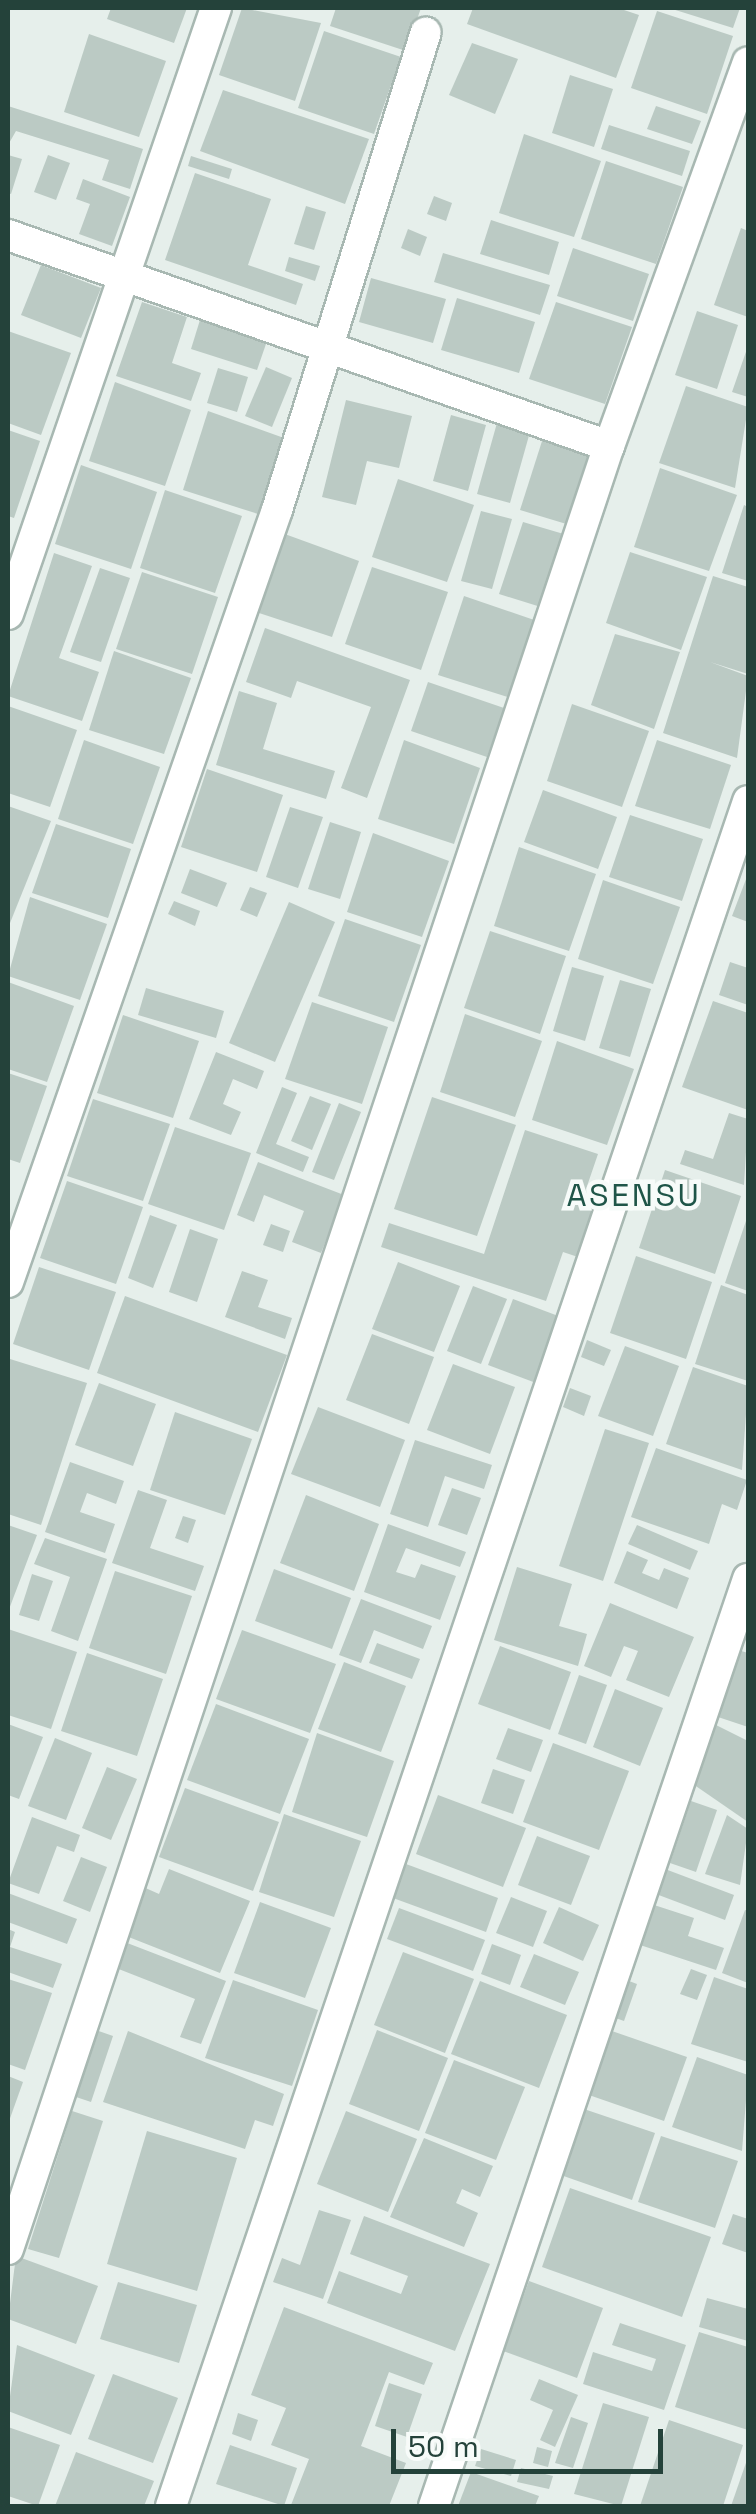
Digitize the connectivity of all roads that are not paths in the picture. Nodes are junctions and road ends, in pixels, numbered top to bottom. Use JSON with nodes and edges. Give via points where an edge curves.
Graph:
{"nodes":[{"id":1,"x":216,"y":8,"type":"edge"},
{"id":2,"x":426,"y":33,"type":"dead end"},
{"id":3,"x":748,"y":62,"type":"edge"},
{"id":4,"x":8,"y":235,"type":"edge"},
{"id":5,"x":122,"y":277,"type":"junction"},
{"id":6,"x":326,"y":348,"type":"junction"},
{"id":7,"x":610,"y":446,"type":"junction"},
{"id":8,"x":8,"y":614,"type":"edge"},
{"id":9,"x":748,"y":801,"type":"edge"},
{"id":10,"x":8,"y":1282,"type":"edge"},
{"id":11,"x":748,"y":1579,"type":"edge"},
{"id":12,"x":8,"y":2249,"type":"edge"},
{"id":13,"x":171,"y":2506,"type":"edge"},
{"id":14,"x":434,"y":2506,"type":"edge"}],
"edges":[{"from":1,"to":5,"type":"street"},
{"from":2,"to":6,"type":"street"},
{"from":3,"to":7,"type":"street"},
{"from":4,"to":5,"type":"street"},
{"from":5,"to":6,"type":"street"},
{"from":5,"to":8,"type":"street"},
{"from":6,"to":7,"type":"street"},
{"from":6,"to":10,"type":"street"},
{"from":7,"to":12,"type":"street"},
{"from":9,"to":13,"type":"street"},
{"from":11,"to":14,"type":"street"}]}
